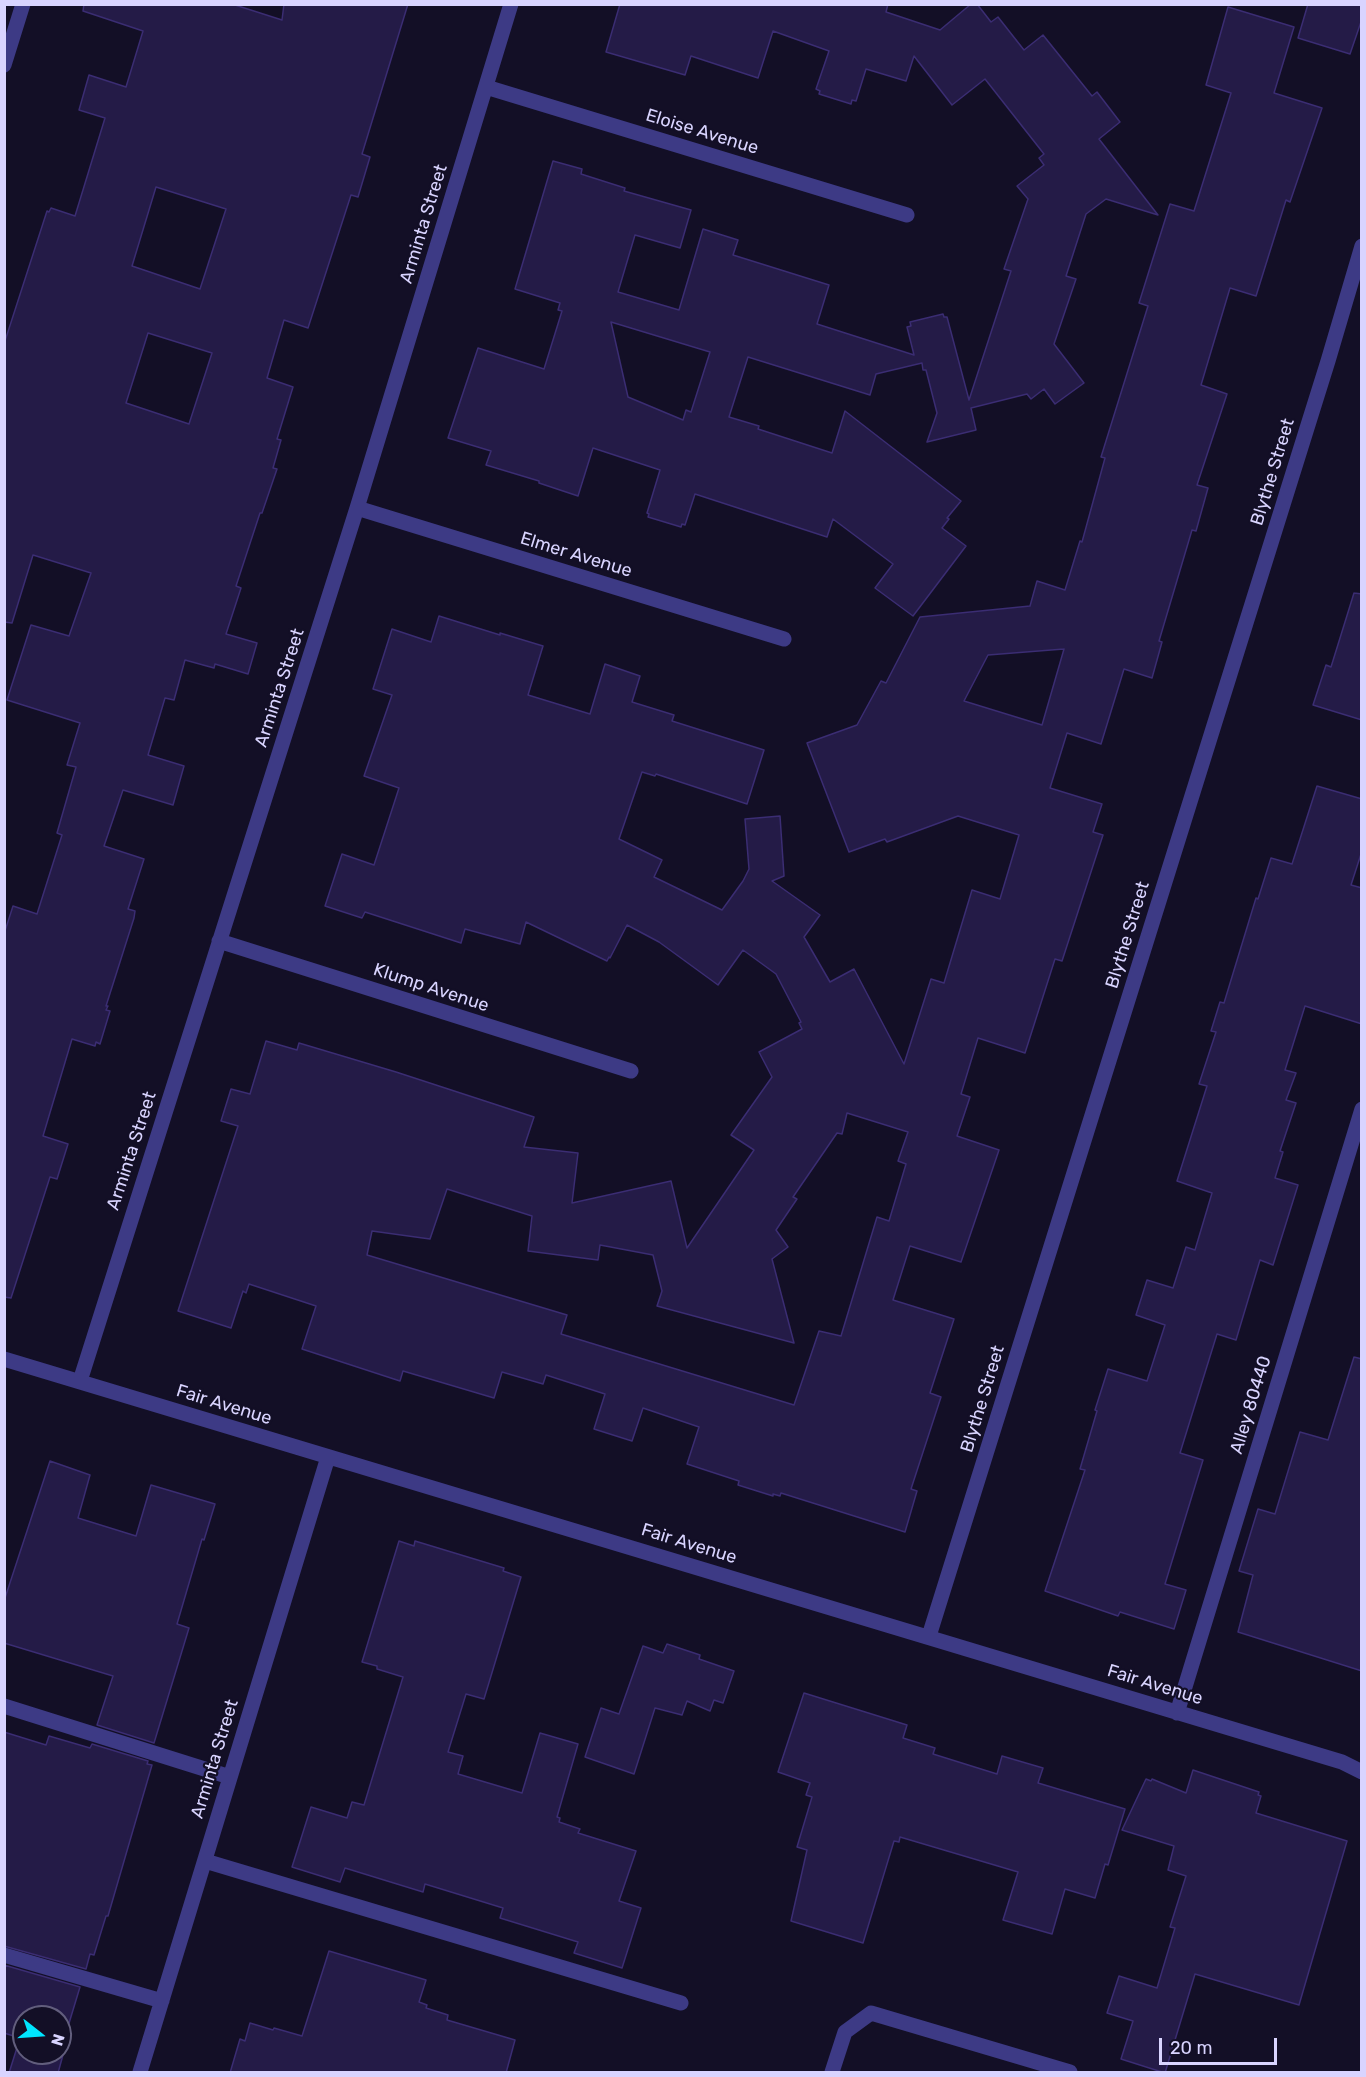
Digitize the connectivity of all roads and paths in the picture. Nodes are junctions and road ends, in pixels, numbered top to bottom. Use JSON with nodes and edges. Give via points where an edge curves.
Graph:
{"nodes":[{"id":1,"x":23,"y":4,"type":"edge"},
{"id":2,"x":511,"y":4,"type":"edge"},
{"id":3,"x":4,"y":65,"type":"edge"},
{"id":4,"x":486,"y":87,"type":"junction"},
{"id":5,"x":907,"y":215,"type":"dead end"},
{"id":6,"x":1362,"y":246,"type":"edge"},
{"id":7,"x":357,"y":508,"type":"junction"},
{"id":8,"x":784,"y":639,"type":"dead end"},
{"id":9,"x":219,"y":941,"type":"junction"},
{"id":10,"x":631,"y":1071,"type":"dead end"},
{"id":11,"x":1362,"y":1109,"type":"edge"},
{"id":12,"x":4,"y":1359,"type":"edge"},
{"id":13,"x":80,"y":1381,"type":"junction"},
{"id":14,"x":328,"y":1456,"type":"junction"},
{"id":15,"x":929,"y":1636,"type":"junction"},
{"id":16,"x":4,"y":1706,"type":"edge"},
{"id":17,"x":1177,"y":1713,"type":"junction"},
{"id":18,"x":1362,"y":1772,"type":"edge"},
{"id":19,"x":230,"y":1777,"type":"junction"},
{"id":20,"x":205,"y":1861,"type":"junction"},
{"id":21,"x":4,"y":1955,"type":"edge"},
{"id":22,"x":162,"y":2001,"type":"junction"},
{"id":23,"x":681,"y":2003,"type":"dead end"},
{"id":24,"x":140,"y":2073,"type":"edge"},
{"id":25,"x":832,"y":2073,"type":"edge"},
{"id":26,"x":1070,"y":2073,"type":"edge"}],
"edges":[{"from":1,"to":3,"type":"street"},
{"from":2,"to":4,"type":"street","name":"Arminta Street"},
{"from":4,"to":5,"type":"street","name":"Eloise Avenue"},
{"from":4,"to":7,"type":"street","name":"Arminta Street"},
{"from":6,"to":15,"type":"street","name":"Blythe Street"},
{"from":7,"to":8,"type":"street","name":"Elmer Avenue"},
{"from":7,"to":9,"type":"street","name":"Arminta Street"},
{"from":9,"to":10,"type":"street","name":"Klump Avenue"},
{"from":9,"to":13,"type":"street","name":"Arminta Street"},
{"from":11,"to":17,"type":"street","name":"Alley 80440"},
{"from":12,"to":13,"type":"street","name":"Fair Avenue"},
{"from":13,"to":14,"type":"street","name":"Fair Avenue"},
{"from":14,"to":15,"type":"street","name":"Fair Avenue"},
{"from":14,"to":19,"type":"street","name":"Arminta Street"},
{"from":15,"to":17,"type":"street","name":"Fair Avenue"},
{"from":16,"to":19,"type":"street"},
{"from":17,"to":18,"type":"street","name":"Fair Avenue","via":[[1342,1762]]},
{"from":19,"to":20,"type":"street","name":"Arminta Street"},
{"from":20,"to":22,"type":"street","name":"Arminta Street"},
{"from":20,"to":23,"type":"street"},
{"from":21,"to":22,"type":"street"},
{"from":22,"to":24,"type":"street","name":"Arminta Street"},
{"from":25,"to":26,"type":"street","via":[[845,2032],[871,2013]]}]}
